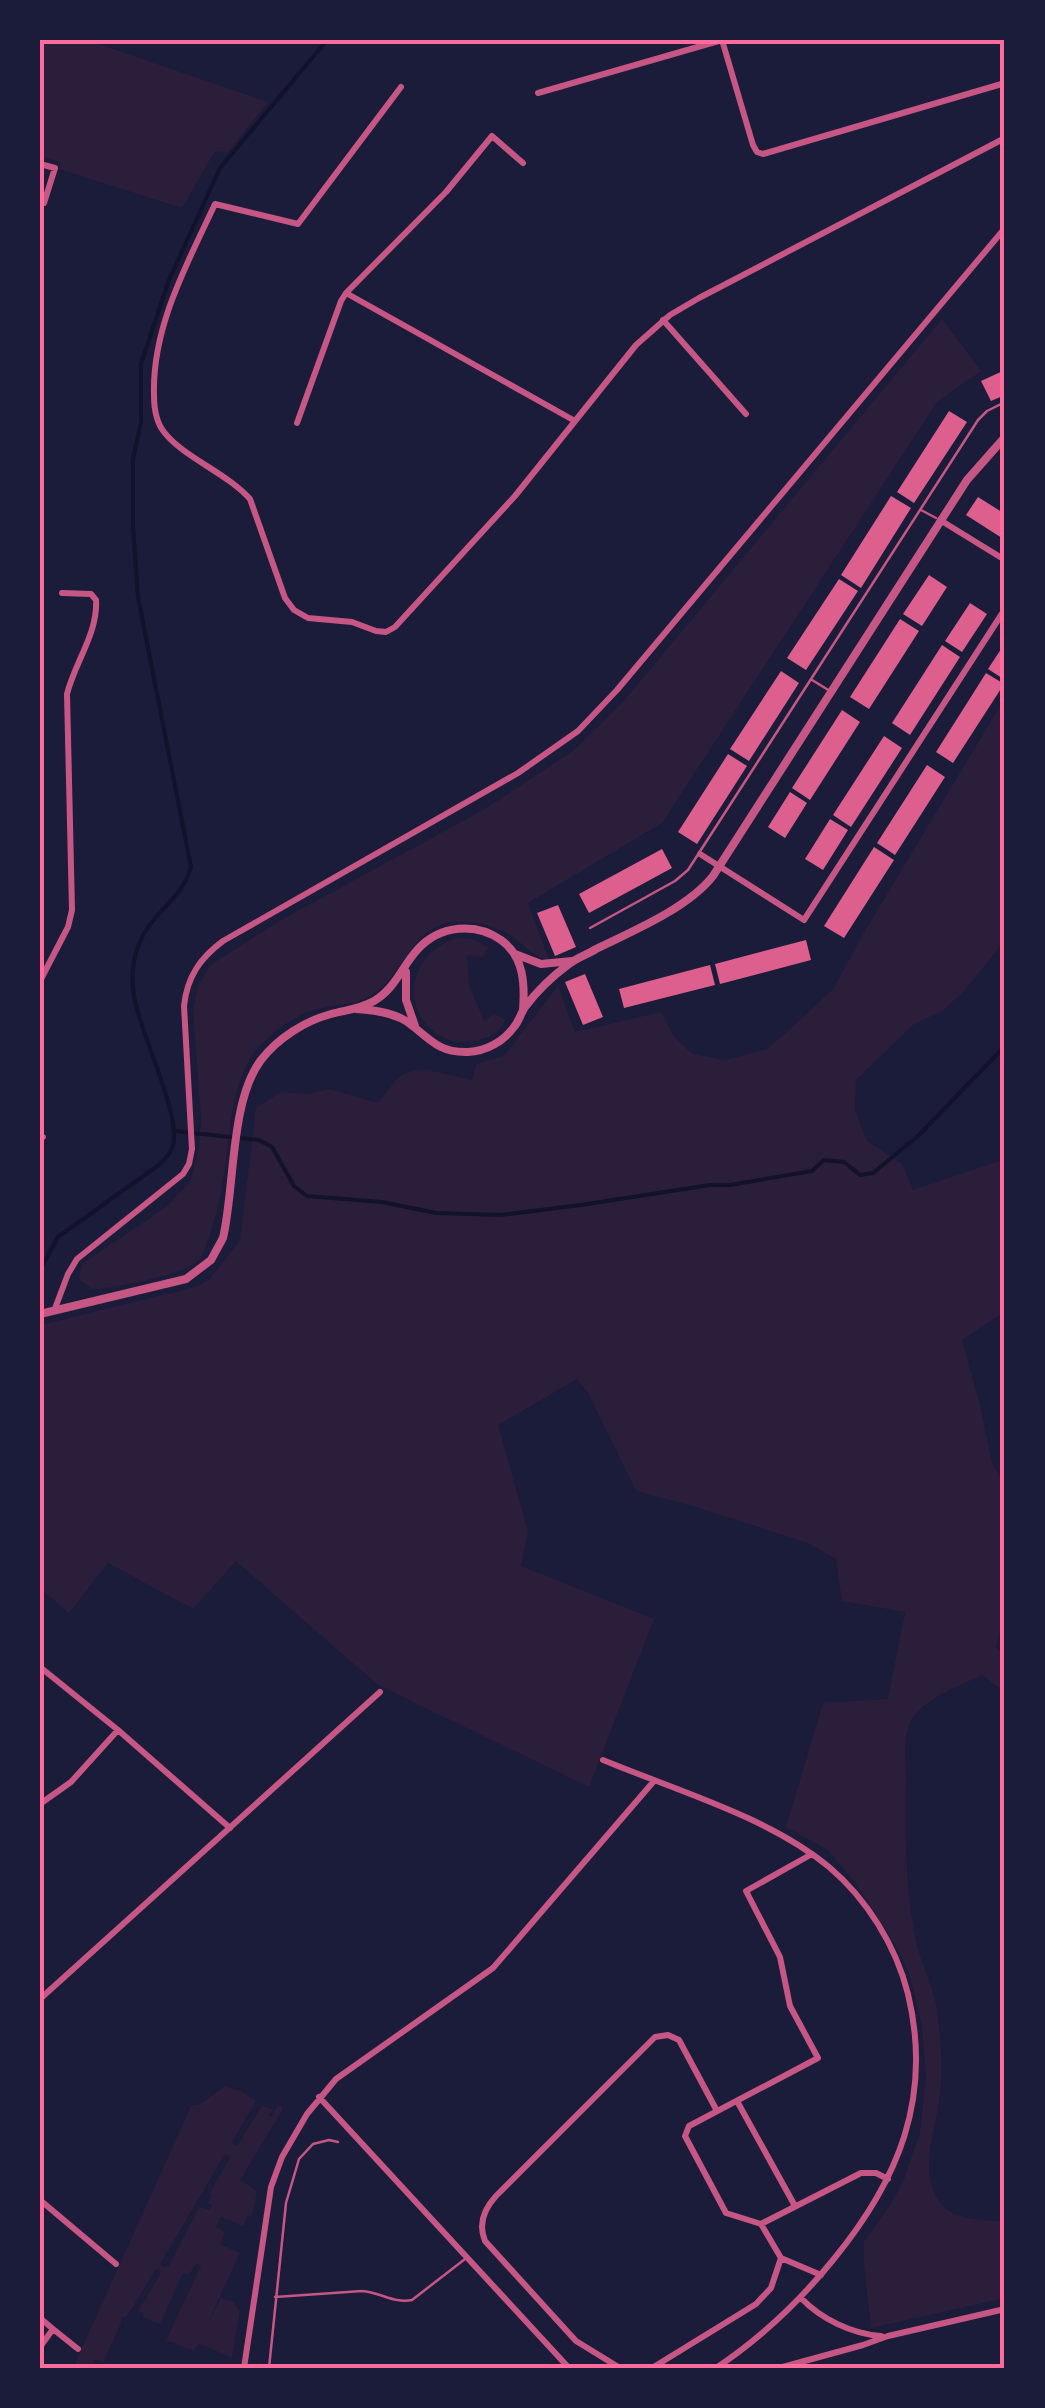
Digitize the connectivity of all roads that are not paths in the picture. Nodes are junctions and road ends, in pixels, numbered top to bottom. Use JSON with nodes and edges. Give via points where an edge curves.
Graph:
{"nodes":[{"id":1,"x":1005,"y":83,"type":"edge"},
{"id":2,"x":401,"y":87,"type":"dead end"},
{"id":3,"x":538,"y":93,"type":"dead end"},
{"id":4,"x":1005,"y":138,"type":"edge"},
{"id":5,"x":523,"y":163,"type":"dead end"},
{"id":6,"x":40,"y":164,"type":"edge"},
{"id":7,"x":44,"y":203,"type":"dead end"},
{"id":8,"x":1005,"y":228,"type":"edge"},
{"id":9,"x":346,"y":293,"type":"junction"},
{"id":10,"x":664,"y":320,"type":"junction"},
{"id":11,"x":1005,"y":402,"type":"edge"},
{"id":12,"x":746,"y":414,"type":"dead end"},
{"id":13,"x":575,"y":421,"type":"junction"},
{"id":14,"x":297,"y":423,"type":"dead end"},
{"id":15,"x":1005,"y":437,"type":"edge"},
{"id":16,"x":920,"y":509,"type":"junction"},
{"id":17,"x":940,"y":520,"type":"junction"},
{"id":18,"x":1005,"y":560,"type":"edge"},
{"id":19,"x":62,"y":593,"type":"dead end"},
{"id":20,"x":1005,"y":609,"type":"edge"},
{"id":21,"x":811,"y":679,"type":"junction"},
{"id":22,"x":830,"y":691,"type":"junction"},
{"id":23,"x":700,"y":854,"type":"junction"},
{"id":24,"x":720,"y":865,"type":"junction"},
{"id":25,"x":590,"y":928,"type":"dead end"},
{"id":26,"x":515,"y":954,"type":"junction"},
{"id":27,"x":572,"y":962,"type":"junction"},
{"id":28,"x":407,"y":967,"type":"junction"},
{"id":29,"x":40,"y":981,"type":"edge"},
{"id":30,"x":356,"y":1009,"type":"junction"},
{"id":31,"x":523,"y":1010,"type":"junction"},
{"id":32,"x":415,"y":1027,"type":"junction"},
{"id":33,"x":54,"y":1311,"type":"junction"},
{"id":34,"x":40,"y":1314,"type":"edge"},
{"id":35,"x":40,"y":1666,"type":"edge"},
{"id":36,"x":380,"y":1692,"type":"dead end"},
{"id":37,"x":118,"y":1730,"type":"junction"},
{"id":38,"x":603,"y":1760,"type":"dead end"},
{"id":39,"x":654,"y":1781,"type":"junction"},
{"id":40,"x":40,"y":1804,"type":"edge"},
{"id":41,"x":230,"y":1828,"type":"junction"},
{"id":42,"x":812,"y":1854,"type":"junction"},
{"id":43,"x":40,"y":1999,"type":"edge"},
{"id":44,"x":319,"y":2096,"type":"junction"},
{"id":45,"x":738,"y":2101,"type":"junction"},
{"id":46,"x":717,"y":2111,"type":"junction"},
{"id":47,"x":338,"y":2142,"type":"dead end"},
{"id":48,"x":888,"y":2179,"type":"junction"},
{"id":49,"x":40,"y":2200,"type":"edge"},
{"id":50,"x":795,"y":2206,"type":"junction"},
{"id":51,"x":761,"y":2224,"type":"junction"},
{"id":52,"x":466,"y":2258,"type":"junction"},
{"id":53,"x":781,"y":2258,"type":"junction"},
{"id":54,"x":116,"y":2264,"type":"dead end"},
{"id":55,"x":821,"y":2275,"type":"junction"},
{"id":56,"x":275,"y":2297,"type":"junction"},
{"id":57,"x":800,"y":2298,"type":"junction"},
{"id":58,"x":1005,"y":2310,"type":"edge"},
{"id":59,"x":40,"y":2318,"type":"edge"},
{"id":60,"x":53,"y":2329,"type":"junction"},
{"id":61,"x":888,"y":2336,"type":"junction"},
{"id":62,"x":40,"y":2347,"type":"edge"},
{"id":63,"x":78,"y":2348,"type":"dead end"},
{"id":64,"x":244,"y":2368,"type":"edge"},
{"id":65,"x":268,"y":2368,"type":"edge"},
{"id":66,"x":569,"y":2368,"type":"edge"},
{"id":67,"x":620,"y":2368,"type":"edge"},
{"id":68,"x":652,"y":2368,"type":"edge"},
{"id":69,"x":716,"y":2368,"type":"edge"},
{"id":70,"x":779,"y":2368,"type":"edge"}],
"edges":[{"from":1,"to":3,"type":"street","via":[[763,154],[754,148],[722,40]]},
{"from":2,"to":13,"type":"street","via":[[298,224],[216,204],[178,285],[155,359],[154,408],[162,430],[250,498],[294,610],[386,632],[464,554]]},
{"from":4,"to":10,"type":"street"},
{"from":5,"to":9,"type":"street","via":[[492,136]]},
{"from":6,"to":7,"type":"street","via":[[54,168]]},
{"from":8,"to":33,"type":"street","via":[[578,731],[518,774],[223,941],[201,960],[184,1000],[191,1157],[183,1174],[77,1259]]},
{"from":9,"to":13,"type":"street"},
{"from":9,"to":14,"type":"street"},
{"from":10,"to":12,"type":"street"},
{"from":10,"to":13,"type":"street"},
{"from":11,"to":16,"type":"lane","via":[[978,420]]},
{"from":15,"to":17,"type":"street"},
{"from":16,"to":17,"type":"lane"},
{"from":16,"to":21,"type":"lane"},
{"from":17,"to":18,"type":"street"},
{"from":17,"to":22,"type":"street"},
{"from":19,"to":29,"type":"street","via":[[91,594],[97,615],[67,694],[72,910]]},
{"from":20,"to":24,"type":"street","via":[[804,920]]},
{"from":21,"to":22,"type":"lane"},
{"from":21,"to":23,"type":"lane"},
{"from":22,"to":24,"type":"street"},
{"from":23,"to":24,"type":"street"},
{"from":23,"to":25,"type":"lane","via":[[675,882]]},
{"from":24,"to":27,"type":"street","via":[[685,900]]},
{"from":26,"to":27,"type":"street","via":[[541,964]]},
{"from":26,"to":28,"type":"street","via":[[490,934],[455,929],[426,942]]},
{"from":26,"to":31,"type":"street"},
{"from":27,"to":31,"type":"street"},
{"from":28,"to":30,"type":"street","via":[[386,993]]},
{"from":28,"to":32,"type":"street","via":[[405,992]]},
{"from":30,"to":32,"type":"street"},
{"from":30,"to":33,"type":"street","via":[[304,1024],[269,1050],[252,1076],[216,1254],[186,1279]]},
{"from":31,"to":32,"type":"street","via":[[504,1038],[478,1051],[445,1049]]},
{"from":33,"to":34,"type":"street"},
{"from":35,"to":37,"type":"street"},
{"from":36,"to":41,"type":"street"},
{"from":37,"to":40,"type":"street","via":[[72,1782]]},
{"from":37,"to":41,"type":"street"},
{"from":38,"to":39,"type":"street"},
{"from":39,"to":42,"type":"street"},
{"from":39,"to":44,"type":"street","via":[[493,1968]]},
{"from":41,"to":43,"type":"street"},
{"from":42,"to":45,"type":"street","via":[[746,1891],[780,1957],[790,2006],[818,2058]]},
{"from":42,"to":48,"type":"street","via":[[876,1922],[898,1962],[911,2008],[915,2090]]},
{"from":44,"to":52,"type":"street"},
{"from":44,"to":64,"type":"street","via":[[271,2186]]},
{"from":45,"to":46,"type":"street"},
{"from":45,"to":50,"type":"street"},
{"from":46,"to":51,"type":"street","via":[[689,2126],[685,2136],[726,2213]]},
{"from":46,"to":67,"type":"street","via":[[679,2040],[655,2038],[485,2210],[485,2241],[576,2341]]},
{"from":47,"to":56,"type":"lane","via":[[313,2144],[299,2159],[286,2203]]},
{"from":48,"to":50,"type":"street","via":[[863,2172]]},
{"from":48,"to":55,"type":"street"},
{"from":49,"to":54,"type":"street"},
{"from":50,"to":51,"type":"street"},
{"from":51,"to":53,"type":"street"},
{"from":52,"to":56,"type":"lane","via":[[407,2302],[362,2290]]},
{"from":52,"to":66,"type":"street"},
{"from":53,"to":55,"type":"street"},
{"from":53,"to":68,"type":"street","via":[[771,2288],[756,2304]]},
{"from":55,"to":57,"type":"street"},
{"from":56,"to":65,"type":"lane"},
{"from":57,"to":61,"type":"street","via":[[846,2328]]},
{"from":57,"to":69,"type":"street"},
{"from":58,"to":61,"type":"street"},
{"from":59,"to":60,"type":"street"},
{"from":60,"to":62,"type":"street"},
{"from":60,"to":63,"type":"street"},
{"from":61,"to":70,"type":"street"}]}
